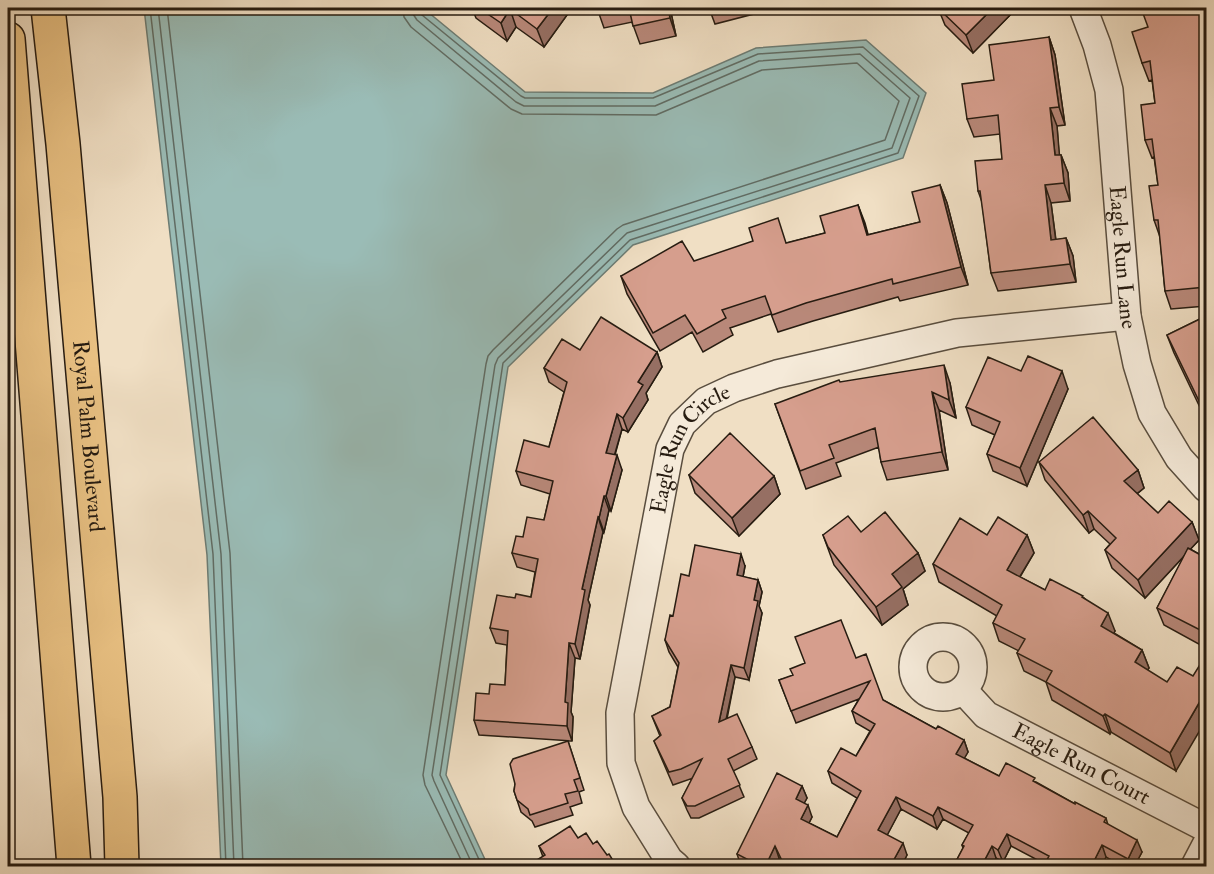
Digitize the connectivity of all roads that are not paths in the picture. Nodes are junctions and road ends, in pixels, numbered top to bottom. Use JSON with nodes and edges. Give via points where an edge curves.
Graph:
{"nodes":[{"id":1,"x":48,"y":8,"type":"edge"},
{"id":2,"x":1083,"y":8,"type":"edge"},
{"id":3,"x":8,"y":39,"type":"edge"},
{"id":4,"x":1127,"y":316,"type":"junction"},
{"id":5,"x":1206,"y":488,"type":"edge"},
{"id":6,"x":963,"y":690,"type":"dead end"},
{"id":7,"x":1206,"y":828,"type":"edge"},
{"id":8,"x":1206,"y":845,"type":"edge"},
{"id":9,"x":74,"y":867,"type":"edge"},
{"id":10,"x":122,"y":867,"type":"edge"},
{"id":11,"x":676,"y":867,"type":"edge"},
{"id":12,"x":1195,"y":867,"type":"edge"}],
"edges":[{"from":1,"to":10,"type":"main road","name":"Royal Palm Boulevard","via":[[120,797]]},
{"from":2,"to":4,"type":"street","name":"Eagle Run Lane","via":[[1109,90]]},
{"from":3,"to":9,"type":"main road"},
{"from":4,"to":5,"type":"street","name":"Eagle Run Lane","via":[[1152,413],[1179,458]]},
{"from":4,"to":11,"type":"street","name":"Eagle Run Circle","via":[[957,333],[777,374],[706,401],[682,424],[670,449],[620,713],[621,763],[636,807]]},
{"from":6,"to":7,"type":"street","name":"Eagle Run Court","via":[[986,715]]},
{"from":8,"to":12,"type":"street"}]}
